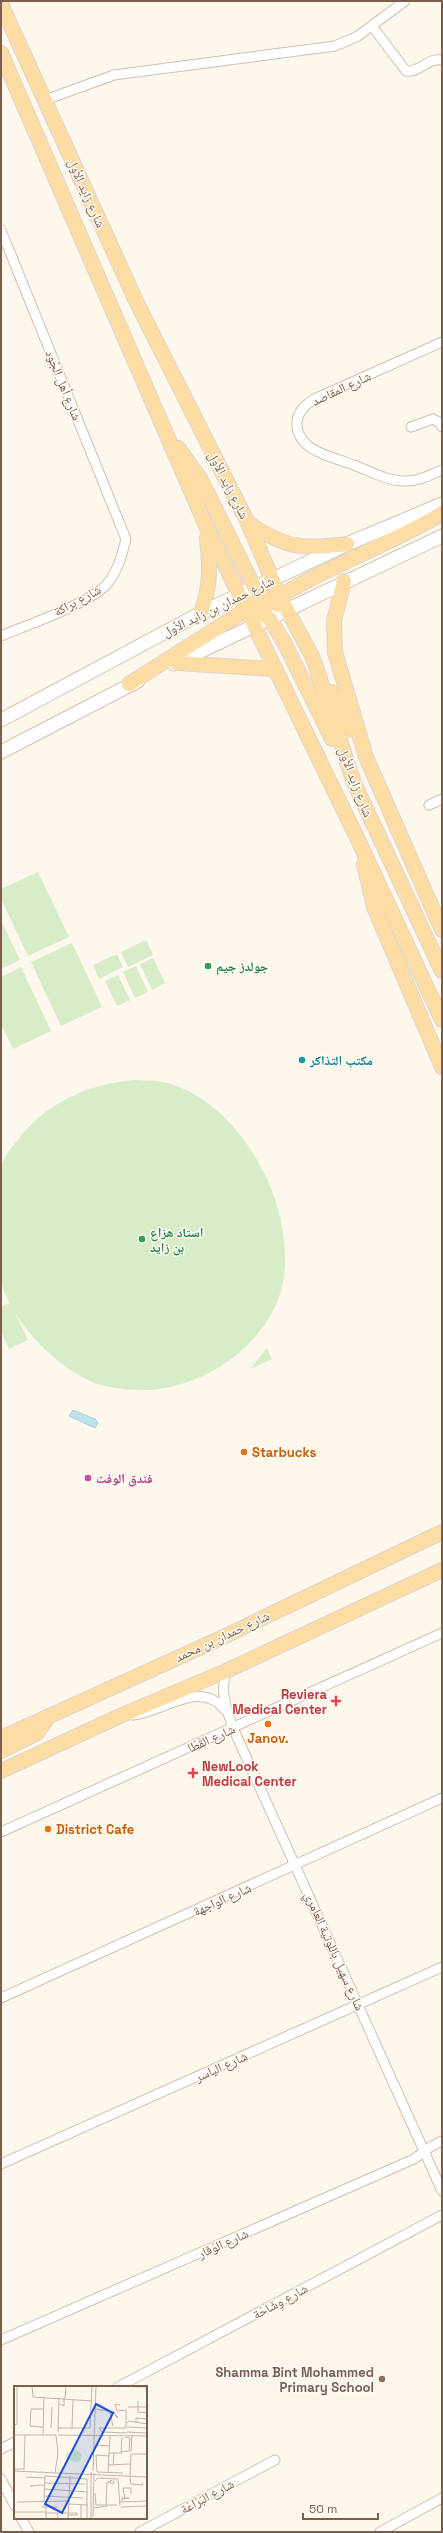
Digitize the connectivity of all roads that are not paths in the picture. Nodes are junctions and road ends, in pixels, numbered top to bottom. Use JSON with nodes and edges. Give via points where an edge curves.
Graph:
{"nodes":[{"id":1,"x":405,"y":1,"type":"edge"},
{"id":2,"x":1,"y":4,"type":"edge"},
{"id":3,"x":372,"y":26,"type":"junction"},
{"id":4,"x":1,"y":53,"type":"edge"},
{"id":5,"x":442,"y":60,"type":"edge"},
{"id":6,"x":1,"y":62,"type":"edge"},
{"id":7,"x":10,"y":74,"type":"junction"},
{"id":8,"x":45,"y":100,"type":"junction"},
{"id":9,"x":1,"y":230,"type":"edge"},
{"id":10,"x":442,"y":342,"type":"edge"},
{"id":11,"x":411,"y":427,"type":"dead end"},
{"id":12,"x":442,"y":427,"type":"edge"},
{"id":13,"x":166,"y":434,"type":"junction"},
{"id":14,"x":442,"y":470,"type":"edge"},
{"id":15,"x":442,"y":504,"type":"edge"},
{"id":16,"x":442,"y":513,"type":"edge"},
{"id":17,"x":248,"y":523,"type":"junction"},
{"id":18,"x":207,"y":528,"type":"junction"},
{"id":19,"x":442,"y":536,"type":"edge"},
{"id":20,"x":126,"y":539,"type":"joint"},
{"id":21,"x":347,"y":544,"type":"junction"},
{"id":22,"x":272,"y":579,"type":"junction"},
{"id":23,"x":344,"y":581,"type":"junction"},
{"id":24,"x":254,"y":587,"type":"junction"},
{"id":25,"x":237,"y":595,"type":"junction"},
{"id":26,"x":263,"y":606,"type":"junction"},
{"id":27,"x":287,"y":609,"type":"junction"},
{"id":28,"x":201,"y":613,"type":"junction"},
{"id":29,"x":253,"y":626,"type":"junction"},
{"id":30,"x":1,"y":636,"type":"edge"},
{"id":31,"x":313,"y":658,"type":"junction"},
{"id":32,"x":177,"y":663,"type":"junction"},
{"id":33,"x":273,"y":669,"type":"junction"},
{"id":34,"x":130,"y":684,"type":"junction"},
{"id":35,"x":1,"y":720,"type":"edge"},
{"id":36,"x":1,"y":752,"type":"edge"},
{"id":37,"x":366,"y":757,"type":"junction"},
{"id":38,"x":354,"y":783,"type":"junction"},
{"id":39,"x":442,"y":799,"type":"edge"},
{"id":40,"x":429,"y":805,"type":"dead end"},
{"id":41,"x":360,"y":844,"type":"junction"},
{"id":42,"x":439,"y":916,"type":"edge"},
{"id":43,"x":442,"y":930,"type":"edge"},
{"id":44,"x":442,"y":971,"type":"edge"},
{"id":45,"x":442,"y":1020,"type":"edge"},
{"id":46,"x":442,"y":1067,"type":"edge"},
{"id":47,"x":442,"y":1532,"type":"edge"},
{"id":48,"x":442,"y":1570,"type":"edge"},
{"id":49,"x":442,"y":1633,"type":"edge"},
{"id":50,"x":226,"y":1671,"type":"junction"},
{"id":51,"x":228,"y":1712,"type":"junction"},
{"id":52,"x":49,"y":1716,"type":"junction"},
{"id":53,"x":120,"y":1716,"type":"junction"},
{"id":54,"x":233,"y":1728,"type":"junction"},
{"id":55,"x":1,"y":1738,"type":"edge"},
{"id":56,"x":1,"y":1751,"type":"edge"},
{"id":57,"x":1,"y":1771,"type":"edge"},
{"id":58,"x":442,"y":1798,"type":"edge"},
{"id":59,"x":1,"y":1832,"type":"edge"},
{"id":60,"x":297,"y":1866,"type":"junction"},
{"id":61,"x":442,"y":1967,"type":"edge"},
{"id":62,"x":1,"y":1998,"type":"edge"},
{"id":63,"x":359,"y":2004,"type":"junction"},
{"id":64,"x":442,"y":2141,"type":"edge"},
{"id":65,"x":424,"y":2152,"type":"junction"},
{"id":66,"x":1,"y":2164,"type":"edge"},
{"id":67,"x":442,"y":2191,"type":"edge"},
{"id":68,"x":442,"y":2215,"type":"edge"},
{"id":69,"x":1,"y":2340,"type":"edge"},
{"id":70,"x":120,"y":2386,"type":"edge"},
{"id":71,"x":14,"y":2442,"type":"edge"},
{"id":72,"x":1,"y":2449,"type":"edge"},
{"id":73,"x":275,"y":2460,"type":"dead end"},
{"id":74,"x":1,"y":2479,"type":"edge"},
{"id":75,"x":442,"y":2498,"type":"edge"},
{"id":76,"x":14,"y":2504,"type":"edge"},
{"id":77,"x":22,"y":2519,"type":"edge"},
{"id":78,"x":29,"y":2532,"type":"edge"},
{"id":79,"x":140,"y":2532,"type":"edge"},
{"id":80,"x":380,"y":2532,"type":"edge"}],
"edges":[{"from":1,"to":3,"type":"street"},
{"from":2,"to":8,"type":"main road","name":"شارع زايد الأول"},
{"from":3,"to":5,"type":"street","via":[[406,71],[413,71],[435,59]]},
{"from":3,"to":8,"type":"street","via":[[351,40],[335,46],[114,74]]},
{"from":4,"to":7,"type":"main road","name":"شارع زايد الأول"},
{"from":6,"to":7,"type":"street"},
{"from":7,"to":13,"type":"main road","name":"شارع زايد الأول"},
{"from":8,"to":17,"type":"main road","name":"شارع زايد الأول","via":[[136,301]]},
{"from":9,"to":20,"type":"street","name":"شارع أهل الجُود"},
{"from":10,"to":14,"type":"street","name":"شارع المقاصد","via":[[314,399],[300,411],[297,429],[300,437],[314,450],[390,479],[417,480]]},
{"from":11,"to":12,"type":"street","via":[[433,418],[440,422]]},
{"from":13,"to":18,"type":"main road","name":"شارع زايد الأول"},
{"from":13,"to":24,"type":"main road","via":[[201,480]]},
{"from":15,"to":21,"type":"main road","name":"شارع حمدان بن زايد الأول"},
{"from":16,"to":26,"type":"main road","via":[[409,533]]},
{"from":17,"to":21,"type":"main road","via":[[282,543],[318,547]]},
{"from":17,"to":22,"type":"main road","name":"شارع زايد الأول"},
{"from":18,"to":25,"type":"main road","name":"شارع زايد الأول"},
{"from":18,"to":28,"type":"main road","via":[[211,574]]},
{"from":19,"to":23,"type":"main road"},
{"from":20,"to":30,"type":"street","name":"شارع براكة","via":[[118,567],[106,585],[84,600]]},
{"from":21,"to":22,"type":"main road","name":"شارع حمدان بن زايد الأول"},
{"from":22,"to":24,"type":"main road","name":"شارع حمدان بن زايد الأول"},
{"from":22,"to":26,"type":"main road","name":"شارع زايد الأول"},
{"from":23,"to":27,"type":"main road"},
{"from":23,"to":37,"type":"main road","via":[[334,621],[335,652]]},
{"from":24,"to":25,"type":"main road","name":"شارع حمدان بن زايد الأول"},
{"from":24,"to":26,"type":"main road"},
{"from":25,"to":26,"type":"main road","name":"شارع زايد الأول"},
{"from":25,"to":28,"type":"main road","name":"شارع حمدان بن زايد الأول"},
{"from":26,"to":27,"type":"main road","name":"شارع زايد الأول"},
{"from":26,"to":27,"type":"main road"},
{"from":26,"to":29,"type":"main road","name":"شارع زايد الأول"},
{"from":26,"to":34,"type":"main road"},
{"from":26,"to":38,"type":"main road","via":[[284,642]]},
{"from":27,"to":31,"type":"main road","name":"شارع زايد الأول"},
{"from":28,"to":35,"type":"main road","name":"شارع حمدان بن زايد الأول"},
{"from":29,"to":32,"type":"main road"},
{"from":29,"to":33,"type":"main road","name":"شارع زايد الأول"},
{"from":31,"to":37,"type":"main road"},
{"from":31,"to":38,"type":"main road","name":"شارع زايد الأول"},
{"from":32,"to":33,"type":"main road"},
{"from":32,"to":34,"type":"main road"},
{"from":33,"to":41,"type":"main road","name":"شارع زايد الأول"},
{"from":34,"to":36,"type":"main road"},
{"from":37,"to":42,"type":"main road"},
{"from":38,"to":44,"type":"main road","name":"شارع زايد الأول"},
{"from":39,"to":40,"type":"street"},
{"from":41,"to":45,"type":"main road","name":"شارع زايد الأول"},
{"from":41,"to":46,"type":"main road","via":[[374,907]]},
{"from":42,"to":43,"type":"main road"},
{"from":47,"to":52,"type":"main road","name":"شارع حمدان بن محمد"},
{"from":48,"to":50,"type":"main road"},
{"from":49,"to":54,"type":"street","name":"شارع القَطَا"},
{"from":50,"to":51,"type":"street","name":"شارع سهيل باللوتية العامري","via":[[223,1692]]},
{"from":50,"to":53,"type":"main road"},
{"from":51,"to":53,"type":"street","via":[[216,1700],[201,1695],[147,1713]]},
{"from":51,"to":54,"type":"street","name":"شارع سهيل باللوتية العامري"},
{"from":52,"to":55,"type":"main road","name":"شارع حمدان بن محمد"},
{"from":52,"to":56,"type":"main road","via":[[37,1733]]},
{"from":53,"to":57,"type":"main road"},
{"from":54,"to":59,"type":"street","name":"شارع القَطَا"},
{"from":54,"to":60,"type":"street","name":"شارع سهيل باللوتية العامري"},
{"from":58,"to":60,"type":"street","name":"شارع الواجهة"},
{"from":60,"to":62,"type":"street","name":"شارع الواجهة"},
{"from":60,"to":63,"type":"street","name":"شارع سهيل باللوتية العامري"},
{"from":61,"to":63,"type":"street","name":"شارع الياسر"},
{"from":63,"to":65,"type":"street","name":"شارع سهيل باللوتية العامري"},
{"from":63,"to":66,"type":"street","name":"شارع الياسر"},
{"from":64,"to":65,"type":"street","name":"شارع الوَقار"},
{"from":65,"to":67,"type":"street","name":"شارع سهيل باللوتية العامري"},
{"from":65,"to":69,"type":"street","name":"شارع الوَقار","via":[[406,2163]]},
{"from":68,"to":70,"type":"street","name":"شارع وِشَاحَة"},
{"from":71,"to":72,"type":"street"},
{"from":73,"to":79,"type":"street","name":"شارع البَرَاعَة"},
{"from":74,"to":76,"type":"street"},
{"from":75,"to":80,"type":"street"},
{"from":77,"to":78,"type":"street"}]}
